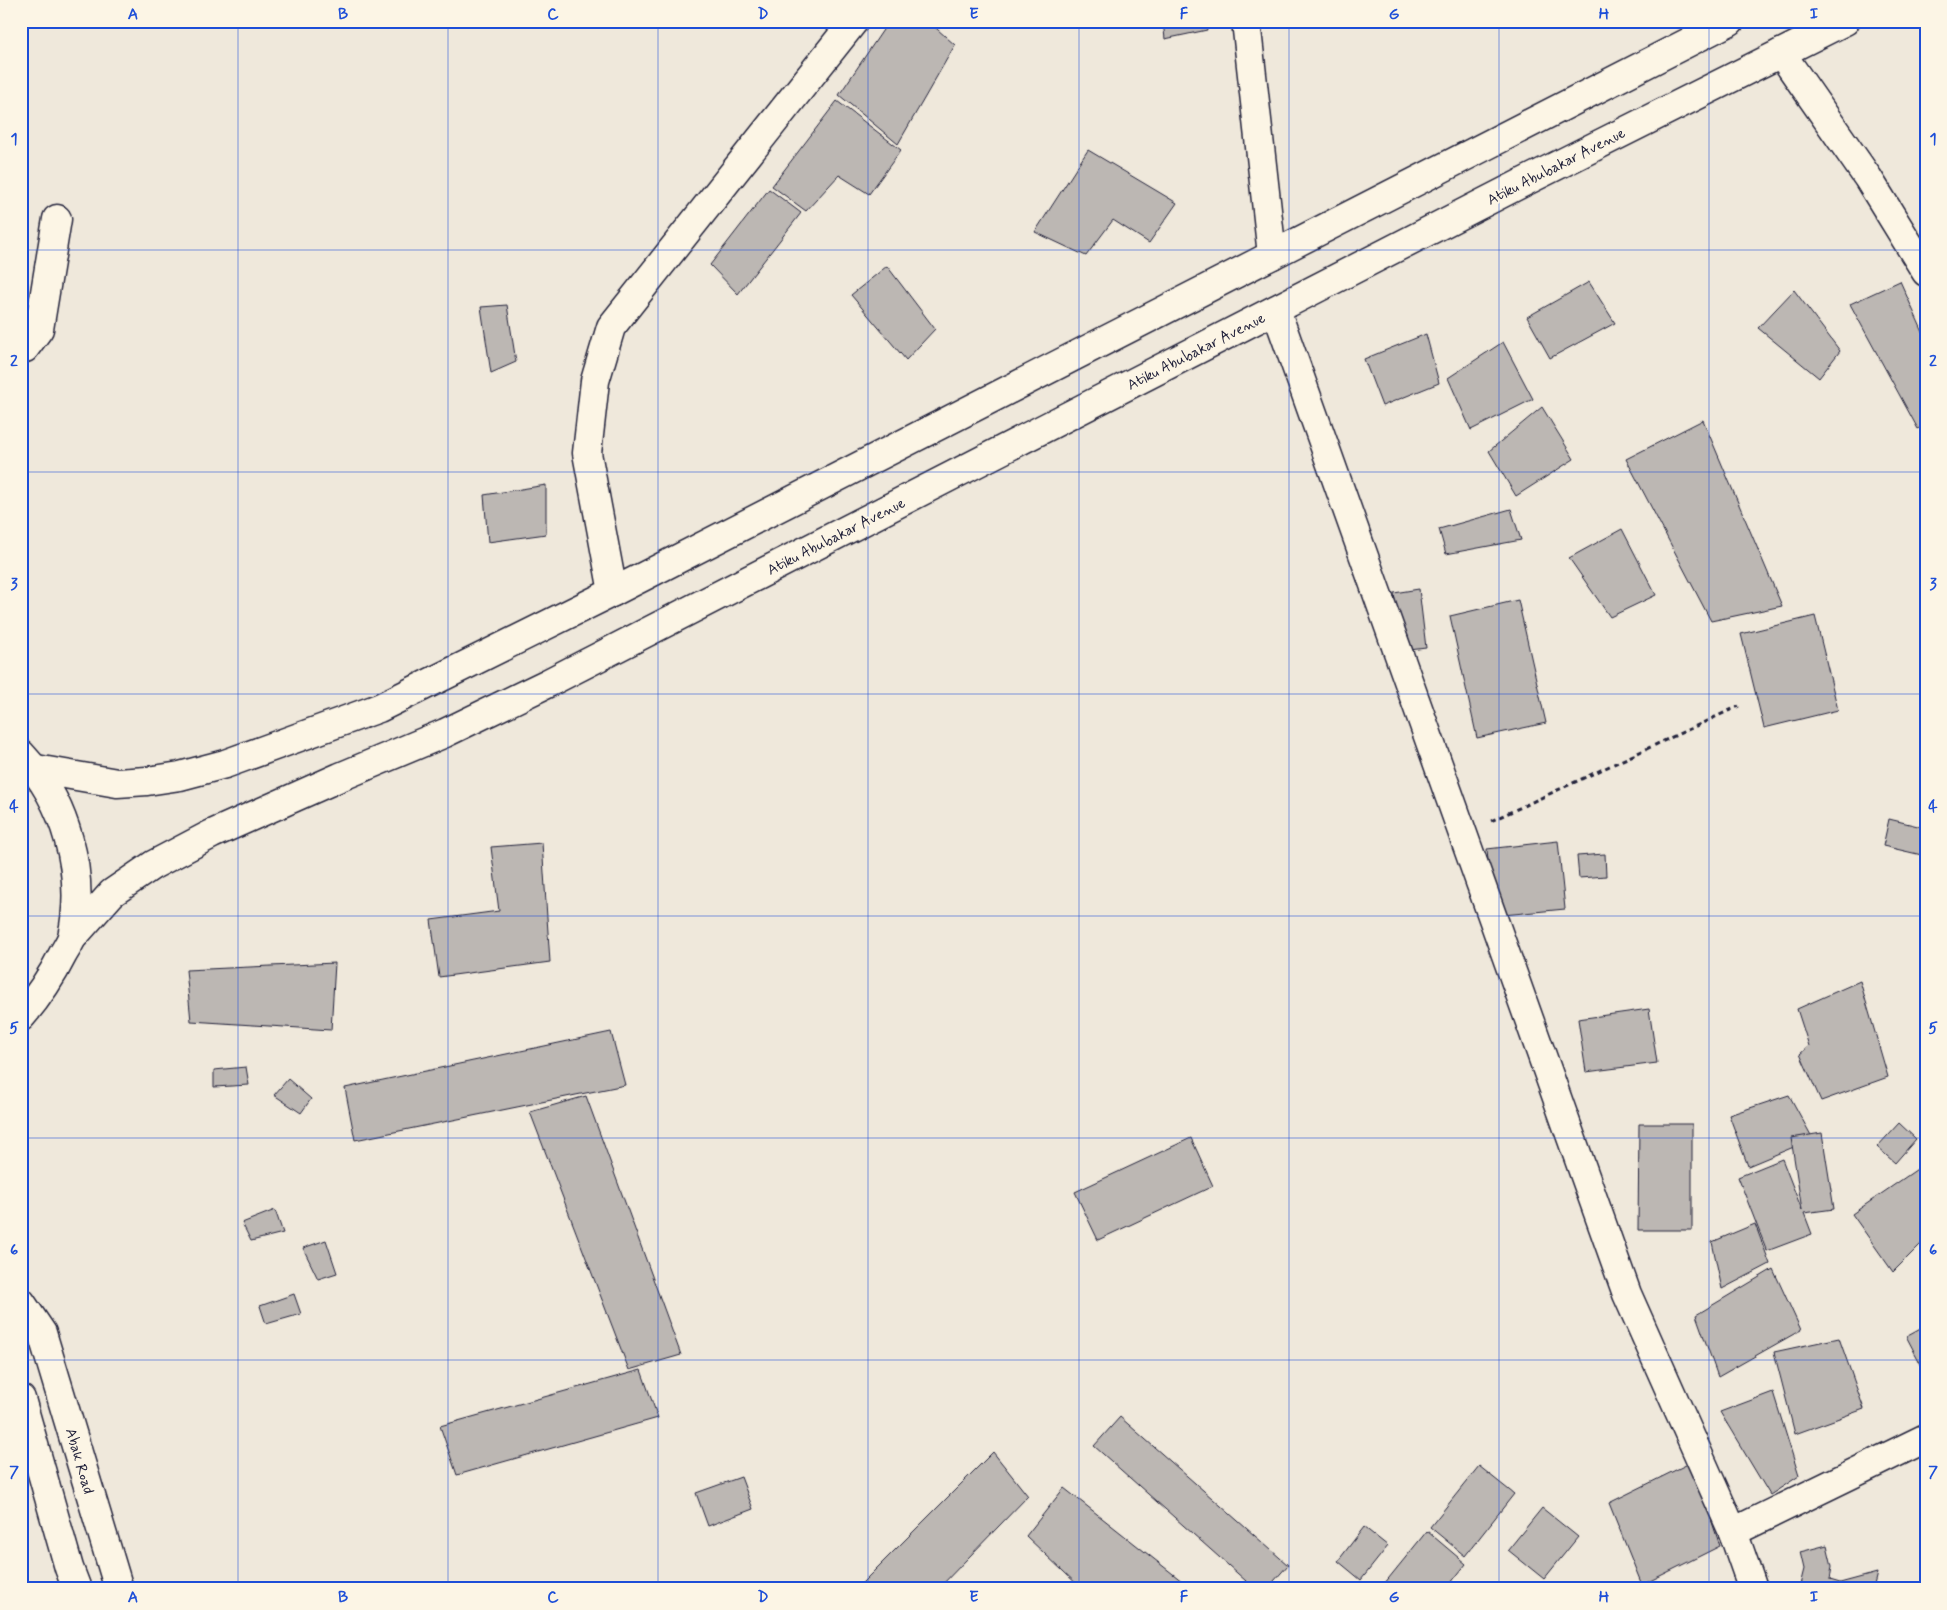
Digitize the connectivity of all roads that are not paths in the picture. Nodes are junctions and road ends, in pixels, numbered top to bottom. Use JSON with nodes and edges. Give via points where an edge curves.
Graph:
{"nodes":[{"id":1,"x":854,"y":21,"type":"edge"},
{"id":2,"x":1246,"y":21,"type":"edge"},
{"id":3,"x":1730,"y":21,"type":"edge"},
{"id":4,"x":1846,"y":21,"type":"edge"},
{"id":5,"x":1782,"y":53,"type":"junction"},
{"id":6,"x":57,"y":219,"type":"dead end"},
{"id":7,"x":1272,"y":255,"type":"junction"},
{"id":8,"x":1926,"y":272,"type":"edge"},
{"id":9,"x":1276,"y":310,"type":"junction"},
{"id":10,"x":21,"y":348,"type":"edge"},
{"id":11,"x":613,"y":592,"type":"junction"},
{"id":12,"x":29,"y":762,"type":"edge"},
{"id":13,"x":72,"y":938,"type":"junction"},
{"id":14,"x":21,"y":1017,"type":"edge"},
{"id":15,"x":21,"y":1302,"type":"edge"},
{"id":16,"x":21,"y":1399,"type":"edge"},
{"id":17,"x":1926,"y":1438,"type":"edge"},
{"id":18,"x":1733,"y":1532,"type":"junction"},
{"id":19,"x":77,"y":1589,"type":"edge"},
{"id":20,"x":119,"y":1589,"type":"edge"},
{"id":21,"x":1752,"y":1589,"type":"edge"}],
"edges":[{"from":1,"to":11,"type":"main road","via":[[611,327],[595,381],[586,453]]},
{"from":2,"to":7,"type":"main road"},
{"from":3,"to":7,"type":"main road"},
{"from":4,"to":5,"type":"main road","name":"Atiku Abubakar Avenue"},
{"from":5,"to":8,"type":"main road","via":[[1868,178]]},
{"from":5,"to":9,"type":"main road","name":"Atiku Abubakar Avenue"},
{"from":6,"to":10,"type":"main road","via":[[39,329],[25,348]]},
{"from":7,"to":11,"type":"main road"},
{"from":9,"to":13,"type":"main road","name":"Atiku Abubakar Avenue","via":[[548,683],[445,733],[212,834],[153,865],[112,893]]},
{"from":9,"to":18,"type":"main road","via":[[1627,1294]]},
{"from":11,"to":12,"type":"main road","via":[[379,708],[225,764],[189,774],[117,782],[90,780]]},
{"from":12,"to":13,"type":"main road","via":[[59,810],[72,850],[76,891]]},
{"from":13,"to":14,"type":"main road","via":[[47,986]]},
{"from":15,"to":20,"type":"main road","name":"Abak Road","via":[[42,1333]]},
{"from":16,"to":19,"type":"main road"},
{"from":17,"to":18,"type":"main road"},
{"from":18,"to":21,"type":"main road"}]}
